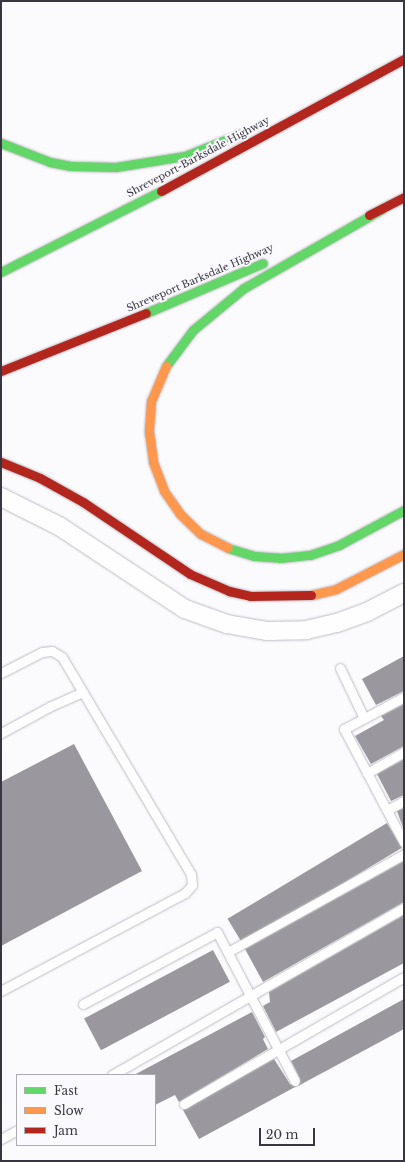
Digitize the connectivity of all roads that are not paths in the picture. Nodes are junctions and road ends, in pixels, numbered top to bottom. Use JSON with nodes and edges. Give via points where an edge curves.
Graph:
{"nodes":[{"id":1,"x":404,"y":59,"type":"edge"},
{"id":2,"x":328,"y":100,"type":"junction"},
{"id":3,"x":1,"y":143,"type":"edge"},
{"id":4,"x":404,"y":197,"type":"edge"},
{"id":5,"x":382,"y":209,"type":"junction"},
{"id":6,"x":284,"y":254,"type":"dead end"},
{"id":7,"x":270,"y":260,"type":"dead end"},
{"id":8,"x":1,"y":272,"type":"edge"},
{"id":9,"x":1,"y":371,"type":"edge"},
{"id":10,"x":1,"y":462,"type":"edge"},
{"id":11,"x":1,"y":497,"type":"edge"},
{"id":12,"x":404,"y":510,"type":"edge"},
{"id":13,"x":404,"y":554,"type":"edge"},
{"id":14,"x":404,"y":593,"type":"edge"},
{"id":15,"x":340,"y":668,"type":"dead end"},
{"id":16,"x":1,"y":673,"type":"edge"},
{"id":17,"x":83,"y":692,"type":"junction"},
{"id":18,"x":404,"y":697,"type":"edge"},
{"id":19,"x":364,"y":718,"type":"junction"},
{"id":20,"x":1,"y":733,"type":"edge"},
{"id":21,"x":404,"y":752,"type":"edge"},
{"id":22,"x":367,"y":773,"type":"junction"},
{"id":23,"x":404,"y":801,"type":"edge"},
{"id":24,"x":387,"y":810,"type":"junction"},
{"id":25,"x":404,"y":843,"type":"edge"},
{"id":26,"x":404,"y":854,"type":"edge"},
{"id":27,"x":404,"y":908,"type":"edge"},
{"id":28,"x":228,"y":952,"type":"junction"},
{"id":29,"x":404,"y":977,"type":"edge"},
{"id":30,"x":1,"y":991,"type":"edge"},
{"id":31,"x":250,"y":996,"type":"junction"},
{"id":32,"x":83,"y":1004,"type":"dead end"},
{"id":33,"x":280,"y":1048,"type":"junction"},
{"id":34,"x":114,"y":1074,"type":"edge"},
{"id":35,"x":295,"y":1081,"type":"dead end"},
{"id":36,"x":184,"y":1104,"type":"dead end"},
{"id":37,"x":16,"y":1131,"type":"edge"},
{"id":38,"x":1,"y":1139,"type":"edge"}],
"edges":[{"from":1,"to":2,"type":"main road","name":"Shreveport-Barksdale Highway"},
{"from":2,"to":3,"type":"main road","via":[[184,156],[116,167],[71,166],[50,162]]},
{"from":2,"to":8,"type":"main road","name":"Shreveport-Barksdale Highway","via":[[178,182]]},
{"from":4,"to":5,"type":"main road","name":"Shreveport Barksdale Highway"},
{"from":5,"to":6,"type":"main road","name":"Shreveport Barksdale Highway"},
{"from":5,"to":12,"type":"main road","via":[[244,288],[193,330],[163,370],[151,401],[149,432],[153,462],[164,491],[180,514],[201,534],[226,548],[254,556],[280,558],[310,555],[339,545]]},
{"from":7,"to":9,"type":"main road","name":"Shreveport Barksdale Highway","via":[[192,295]]},
{"from":10,"to":13,"type":"main road","via":[[40,478],[84,502],[190,574],[229,591],[250,596],[302,597],[336,589]]},
{"from":11,"to":14,"type":"street","via":[[58,526],[184,609],[228,624],[267,631],[306,630],[337,623],[367,612]]},
{"from":15,"to":19,"type":"lane"},
{"from":16,"to":17,"type":"lane","via":[[42,652],[52,651],[62,657]]},
{"from":17,"to":20,"type":"lane"},
{"from":17,"to":30,"type":"lane","via":[[191,874],[192,885],[185,893]]},
{"from":18,"to":19,"type":"lane"},
{"from":19,"to":22,"type":"lane","via":[[344,729]]},
{"from":21,"to":22,"type":"lane"},
{"from":22,"to":24,"type":"lane"},
{"from":23,"to":24,"type":"lane"},
{"from":24,"to":25,"type":"lane"},
{"from":26,"to":28,"type":"lane"},
{"from":27,"to":31,"type":"lane"},
{"from":28,"to":31,"type":"lane"},
{"from":28,"to":32,"type":"lane","via":[[217,932]]},
{"from":29,"to":33,"type":"lane"},
{"from":31,"to":33,"type":"lane"},
{"from":31,"to":34,"type":"lane"},
{"from":33,"to":35,"type":"lane"},
{"from":33,"to":36,"type":"lane"},
{"from":37,"to":38,"type":"lane"}]}
